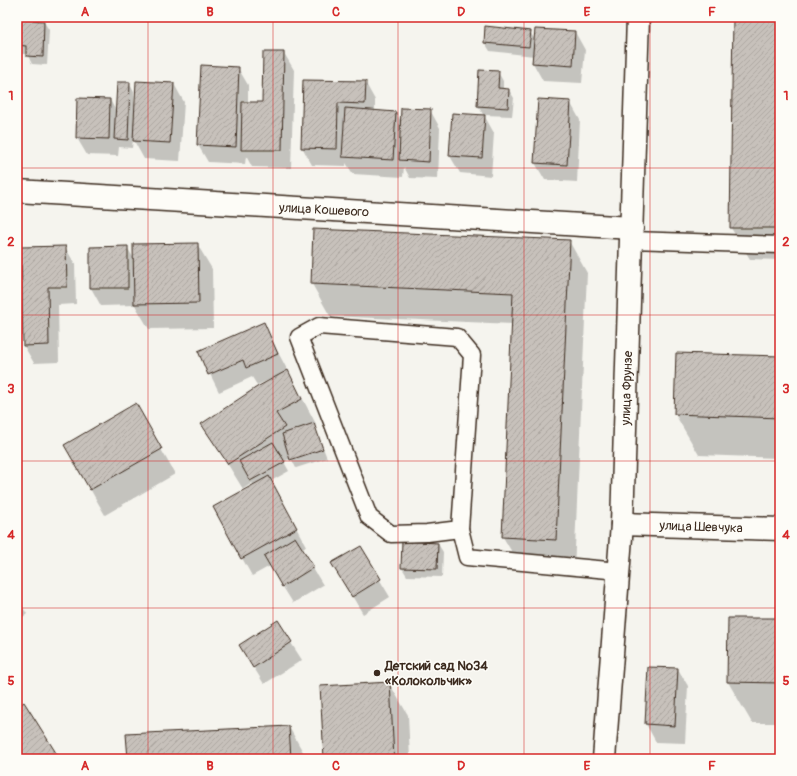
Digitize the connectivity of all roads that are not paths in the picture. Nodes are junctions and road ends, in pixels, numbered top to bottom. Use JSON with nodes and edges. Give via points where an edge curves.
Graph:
{"nodes":[{"id":1,"x":638,"y":17,"type":"edge"},
{"id":2,"x":17,"y":191,"type":"edge"},
{"id":3,"x":632,"y":234,"type":"junction"},
{"id":4,"x":780,"y":245,"type":"edge"},
{"id":5,"x":622,"y":524,"type":"junction"},
{"id":6,"x":460,"y":529,"type":"junction"},
{"id":7,"x":780,"y":529,"type":"edge"},
{"id":8,"x":619,"y":571,"type":"junction"},
{"id":9,"x":604,"y":759,"type":"edge"}],
"edges":[{"from":1,"to":3,"type":"street","name":"улица Фрунзе"},
{"from":2,"to":3,"type":"street","name":"улица Кошевого"},
{"from":3,"to":4,"type":"lane"},
{"from":3,"to":5,"type":"street","name":"улица Фрунзе"},
{"from":5,"to":7,"type":"street","name":"улица Шевчука"},
{"from":5,"to":8,"type":"street","name":"улица Фрунзе"},
{"from":6,"to":6,"type":"lane","via":[[472,355],[457,337],[319,326],[299,336],[369,517],[391,534]]},
{"from":6,"to":8,"type":"lane","via":[[467,557]]},
{"from":8,"to":9,"type":"street","name":"улица Фрунзе"}]}
